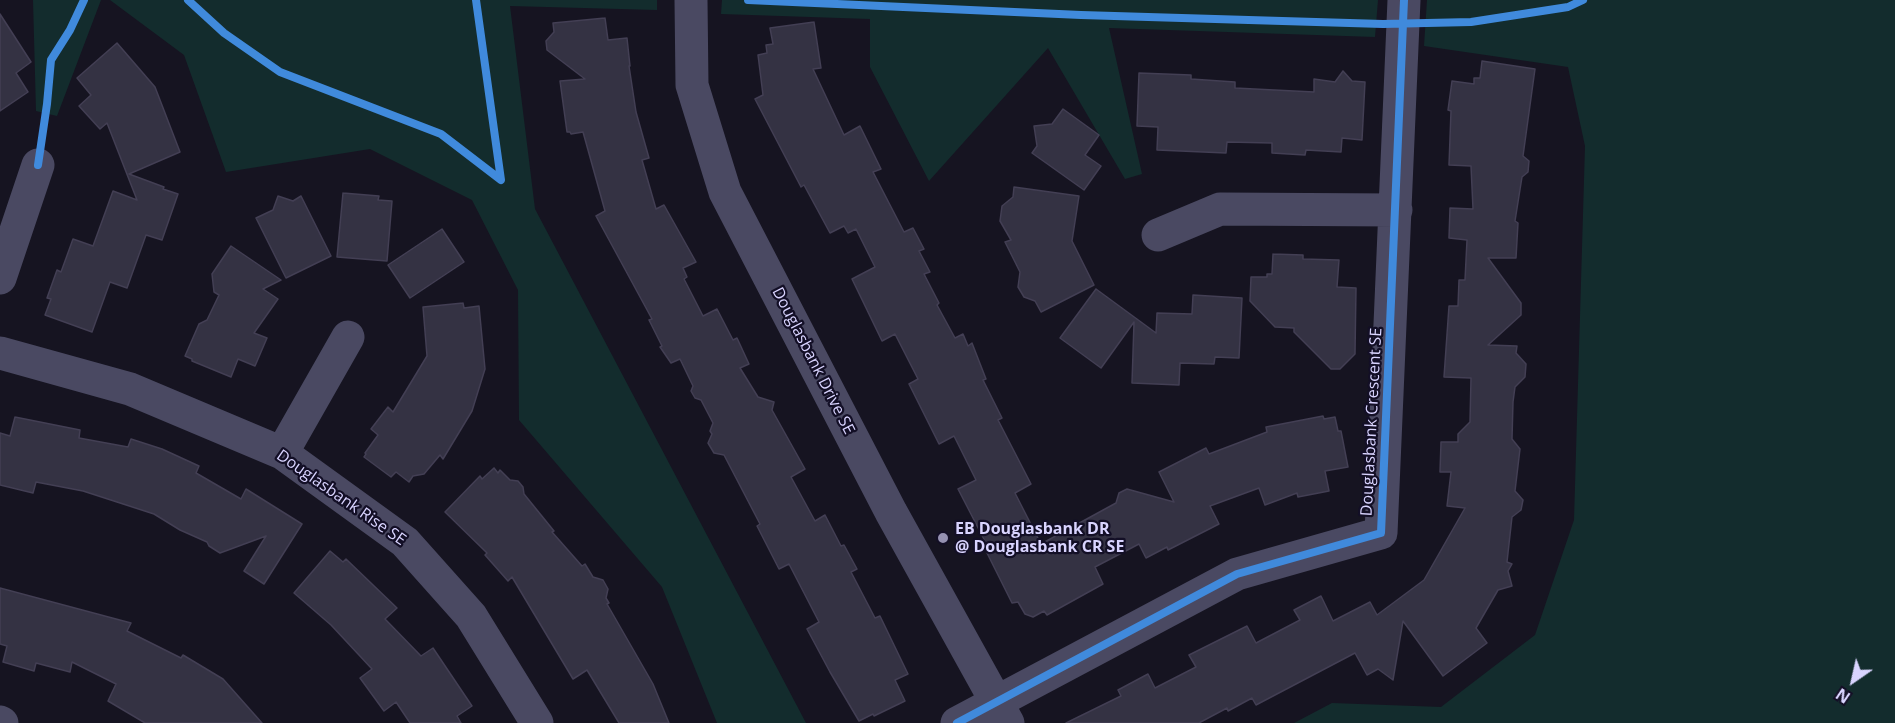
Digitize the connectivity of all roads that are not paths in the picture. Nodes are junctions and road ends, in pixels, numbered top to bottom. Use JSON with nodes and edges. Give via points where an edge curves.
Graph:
{"nodes":[{"id":1,"x":691,"y":0,"type":"edge"},
{"id":2,"x":1404,"y":0,"type":"edge"},
{"id":3,"x":38,"y":165,"type":"dead end"},
{"id":4,"x":1396,"y":210,"type":"junction"},
{"id":5,"x":1158,"y":235,"type":"dead end"},
{"id":6,"x":0,"y":278,"type":"edge"},
{"id":7,"x":348,"y":337,"type":"dead end"},
{"id":8,"x":0,"y":353,"type":"edge"},
{"id":9,"x":282,"y":453,"type":"junction"},
{"id":10,"x":1002,"y":712,"type":"edge"},
{"id":11,"x":537,"y":723,"type":"edge"},
{"id":12,"x":957,"y":723,"type":"edge"}],
"edges":[{"from":1,"to":10,"type":"street","name":"Douglasbank Drive SE","via":[[692,85],[725,192],[891,512]]},
{"from":2,"to":4,"type":"street","name":"Douglasbank Crescent SE"},
{"from":3,"to":6,"type":"street"},
{"from":4,"to":5,"type":"street","via":[[1220,209]]},
{"from":4,"to":10,"type":"street","name":"Douglasbank Crescent SE","via":[[1381,532],[1237,574]]},
{"from":7,"to":9,"type":"street"},
{"from":8,"to":9,"type":"street","name":"Douglasbank Rise SE","via":[[130,389]]},
{"from":9,"to":11,"type":"street","name":"Douglasbank Rise SE","via":[[405,542],[471,616]]},
{"from":10,"to":12,"type":"street"}]}
